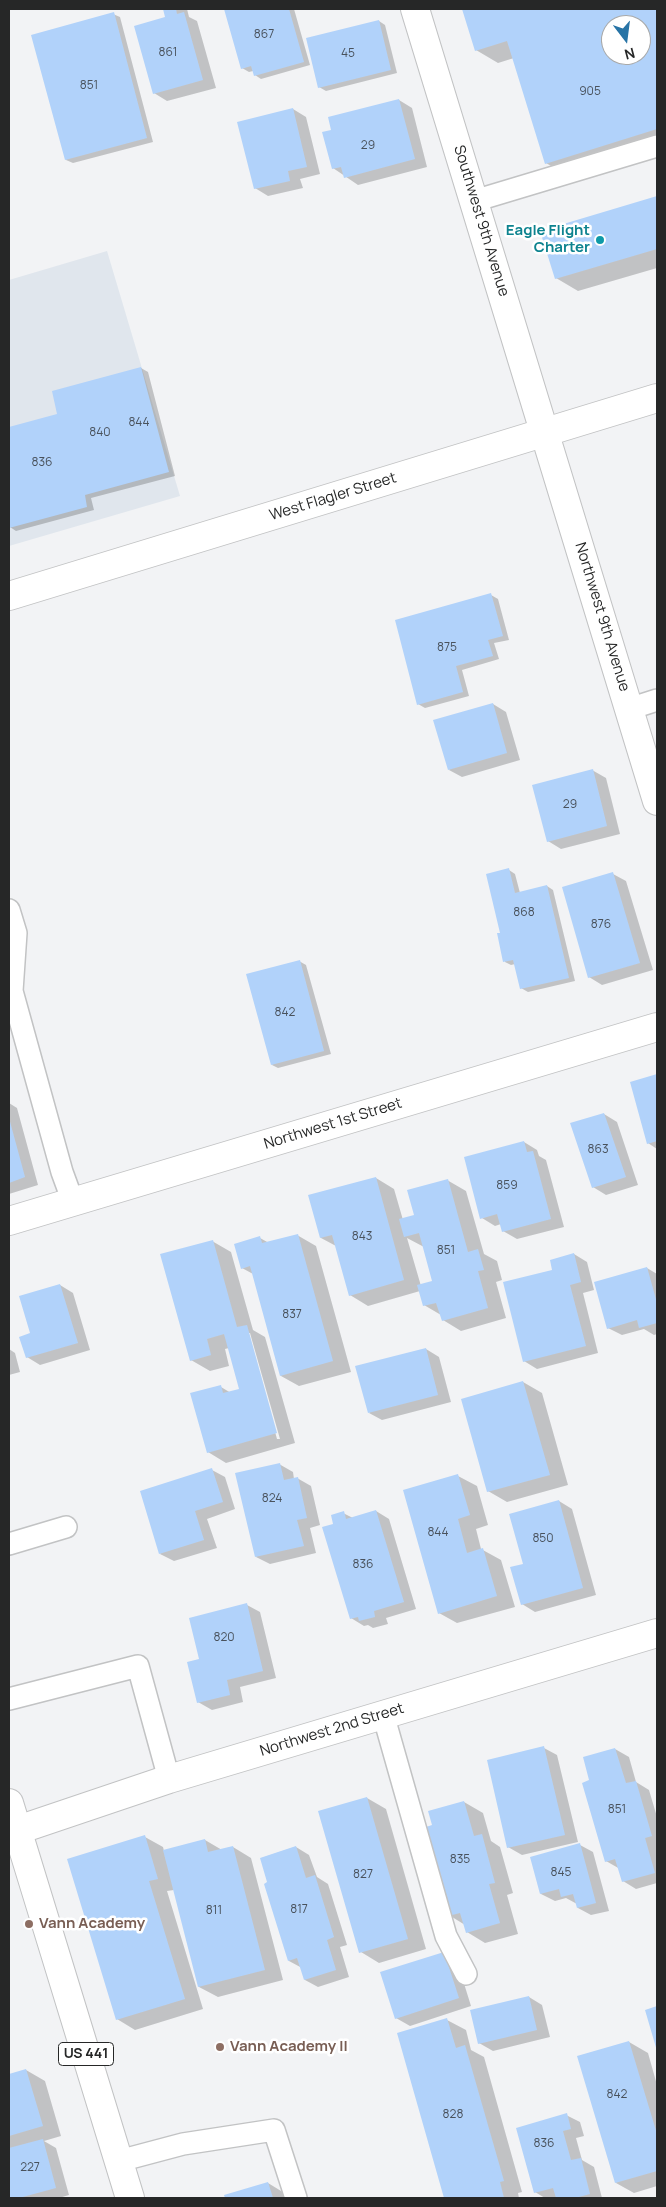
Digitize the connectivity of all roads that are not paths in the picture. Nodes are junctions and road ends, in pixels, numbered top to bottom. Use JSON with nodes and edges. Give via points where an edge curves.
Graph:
{"nodes":[{"id":1,"x":415,"y":9,"type":"edge"},
{"id":2,"x":657,"y":146,"type":"edge"},
{"id":3,"x":474,"y":201,"type":"junction"},
{"id":4,"x":657,"y":398,"type":"edge"},
{"id":5,"x":546,"y":432,"type":"junction"},
{"id":6,"x":9,"y":596,"type":"edge"},
{"id":7,"x":657,"y":700,"type":"edge"},
{"id":8,"x":629,"y":708,"type":"junction"},
{"id":9,"x":657,"y":801,"type":"edge"},
{"id":10,"x":9,"y":910,"type":"edge"},
{"id":11,"x":657,"y":1027,"type":"edge"},
{"id":12,"x":73,"y":1202,"type":"junction"},
{"id":13,"x":9,"y":1221,"type":"edge"},
{"id":14,"x":66,"y":1527,"type":"dead end"},
{"id":15,"x":9,"y":1544,"type":"edge"},
{"id":16,"x":657,"y":1633,"type":"edge"},
{"id":17,"x":9,"y":1699,"type":"edge"},
{"id":18,"x":383,"y":1714,"type":"junction"},
{"id":19,"x":169,"y":1779,"type":"junction"},
{"id":20,"x":9,"y":1803,"type":"edge"},
{"id":21,"x":13,"y":1831,"type":"edge"},
{"id":22,"x":466,"y":1974,"type":"dead end"},
{"id":23,"x":119,"y":2161,"type":"junction"},
{"id":24,"x":130,"y":2198,"type":"edge"},
{"id":25,"x":296,"y":2198,"type":"edge"}],
"edges":[{"from":1,"to":3,"type":"street","name":"Southwest 9th Avenue"},
{"from":2,"to":3,"type":"lane"},
{"from":3,"to":5,"type":"street","name":"Southwest 9th Avenue"},
{"from":4,"to":5,"type":"street","name":"West Flagler Street"},
{"from":5,"to":6,"type":"street","name":"West Flagler Street"},
{"from":5,"to":8,"type":"street","name":"Northwest 9th Avenue"},
{"from":7,"to":8,"type":"lane"},
{"from":8,"to":9,"type":"street","name":"Northwest 9th Avenue"},
{"from":10,"to":12,"type":"lane","via":[[16,933],[12,991]]},
{"from":11,"to":12,"type":"street","name":"Northwest 1st Street"},
{"from":12,"to":13,"type":"street","name":"Northwest 1st Street"},
{"from":14,"to":15,"type":"lane"},
{"from":16,"to":18,"type":"street","name":"Northwest 2nd Street"},
{"from":17,"to":19,"type":"lane","via":[[138,1666]]},
{"from":18,"to":19,"type":"street","name":"Northwest 2nd Street"},
{"from":18,"to":22,"type":"lane","via":[[446,1936]]},
{"from":19,"to":21,"type":"street","name":"Northwest 2nd Street"},
{"from":20,"to":21,"type":"street","number":"US 441"},
{"from":21,"to":23,"type":"street","number":"US 441"},
{"from":23,"to":24,"type":"street","number":"US 441"},
{"from":23,"to":25,"type":"lane","via":[[183,2144],[274,2130]]}]}
